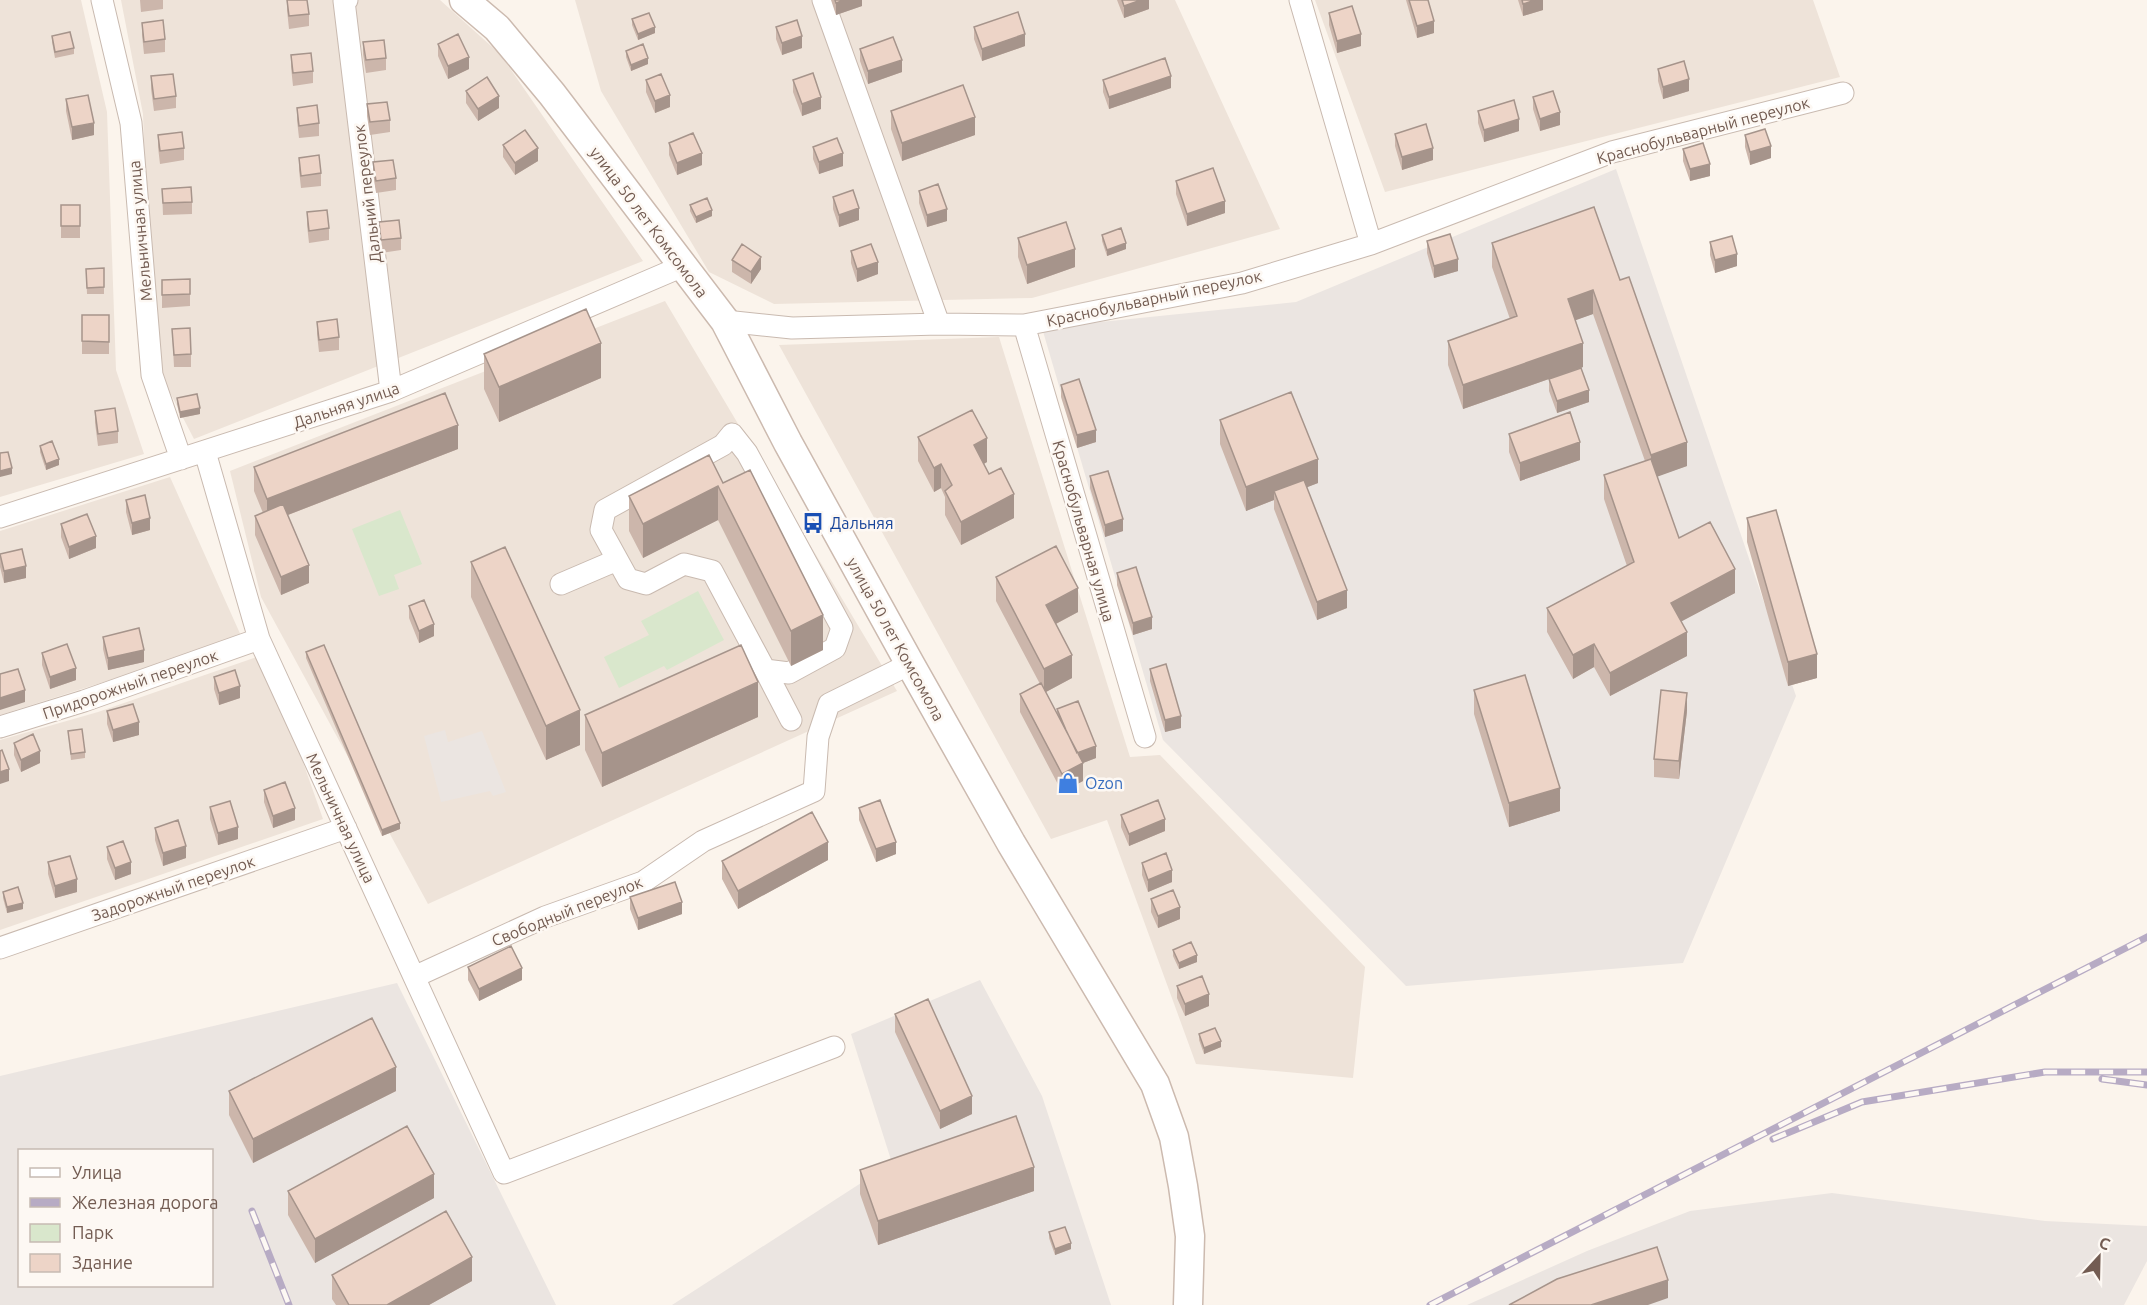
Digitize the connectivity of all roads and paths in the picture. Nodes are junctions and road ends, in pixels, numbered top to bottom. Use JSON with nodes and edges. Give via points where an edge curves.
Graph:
{"nodes":[{"id":1,"x":102,"y":0,"type":"edge"},
{"id":2,"x":347,"y":0,"type":"edge"},
{"id":3,"x":464,"y":0,"type":"edge"},
{"id":4,"x":823,"y":0,"type":"edge"},
{"id":5,"x":1303,"y":1,"type":"edge"},
{"id":6,"x":1843,"y":93,"type":"dead end"},
{"id":7,"x":1371,"y":244,"type":"junction"},
{"id":8,"x":683,"y":266,"type":"junction"},
{"id":9,"x":724,"y":321,"type":"junction"},
{"id":10,"x":939,"y":324,"type":"junction"},
{"id":11,"x":1024,"y":325,"type":"junction"},
{"id":12,"x":391,"y":391,"type":"junction"},
{"id":13,"x":206,"y":452,"type":"junction"},
{"id":14,"x":181,"y":459,"type":"junction"},
{"id":15,"x":0,"y":517,"type":"edge"},
{"id":16,"x":617,"y":560,"type":"junction"},
{"id":17,"x":561,"y":584,"type":"dead end"},
{"id":18,"x":259,"y":639,"type":"junction"},
{"id":19,"x":910,"y":664,"type":"junction"},
{"id":20,"x":765,"y":670,"type":"junction"},
{"id":21,"x":791,"y":720,"type":"dead end"},
{"id":22,"x":0,"y":727,"type":"edge"},
{"id":23,"x":1145,"y":737,"type":"dead end"},
{"id":24,"x":346,"y":828,"type":"junction"},
{"id":25,"x":0,"y":948,"type":"edge"},
{"id":26,"x":414,"y":977,"type":"junction"},
{"id":27,"x":834,"y":1047,"type":"dead end"},
{"id":28,"x":1188,"y":1305,"type":"edge"}],
"edges":[{"from":1,"to":14,"type":"street","name":"Мельничная улица","via":[[131,123],[152,375]]},
{"from":2,"to":12,"type":"street","name":"Дальний переулок","via":[[344,1]]},
{"from":3,"to":8,"type":"street","name":"улица 50 лет Комсомола","via":[[497,27]]},
{"from":4,"to":10,"type":"street"},
{"from":5,"to":7,"type":"street"},
{"from":6,"to":7,"type":"street","name":"Краснобульварный переулок","via":[[1612,152]]},
{"from":7,"to":11,"type":"street","name":"Краснобульварный переулок","via":[[1242,283]]},
{"from":8,"to":9,"type":"street","name":"улица 50 лет Комсомола"},
{"from":8,"to":12,"type":"street","name":"Дальняя улица"},
{"from":9,"to":10,"type":"street","name":"Краснобульварный переулок","via":[[792,328]]},
{"from":9,"to":19,"type":"street","name":"улица 50 лет Комсомола"},
{"from":10,"to":11,"type":"street","name":"Краснобульварный переулок"},
{"from":11,"to":23,"type":"street","name":"Краснобульварная улица"},
{"from":12,"to":13,"type":"street","name":"Дальняя улица"},
{"from":13,"to":14,"type":"street","name":"Дальняя улица"},
{"from":13,"to":18,"type":"street","name":"Мельничная улица"},
{"from":14,"to":15,"type":"street","name":"Дальняя улица"},
{"from":16,"to":17,"type":"street"},
{"from":16,"to":20,"type":"street","via":[[628,579],[646,584],[684,564],[712,571]]},
{"from":16,"to":20,"type":"street","via":[[601,530],[605,510],[723,445],[732,434],[747,453],[842,628],[835,648],[789,673]]},
{"from":18,"to":22,"type":"street","name":"Придорожный переулок"},
{"from":18,"to":24,"type":"street","name":"Мельничная улица"},
{"from":19,"to":26,"type":"street","name":"Свободный переулок","via":[[829,704],[818,737],[814,791],[703,841],[643,882],[546,917]]},
{"from":19,"to":28,"type":"street","name":"улица 50 лет Комсомола","via":[[1155,1084],[1174,1137],[1183,1186],[1190,1236]]},
{"from":20,"to":21,"type":"street"},
{"from":24,"to":25,"type":"street","name":"Задорожный переулок"},
{"from":24,"to":26,"type":"street","name":"Мельничная улица"},
{"from":26,"to":27,"type":"street","name":"Мельничная улица","via":[[504,1173]]}]}
